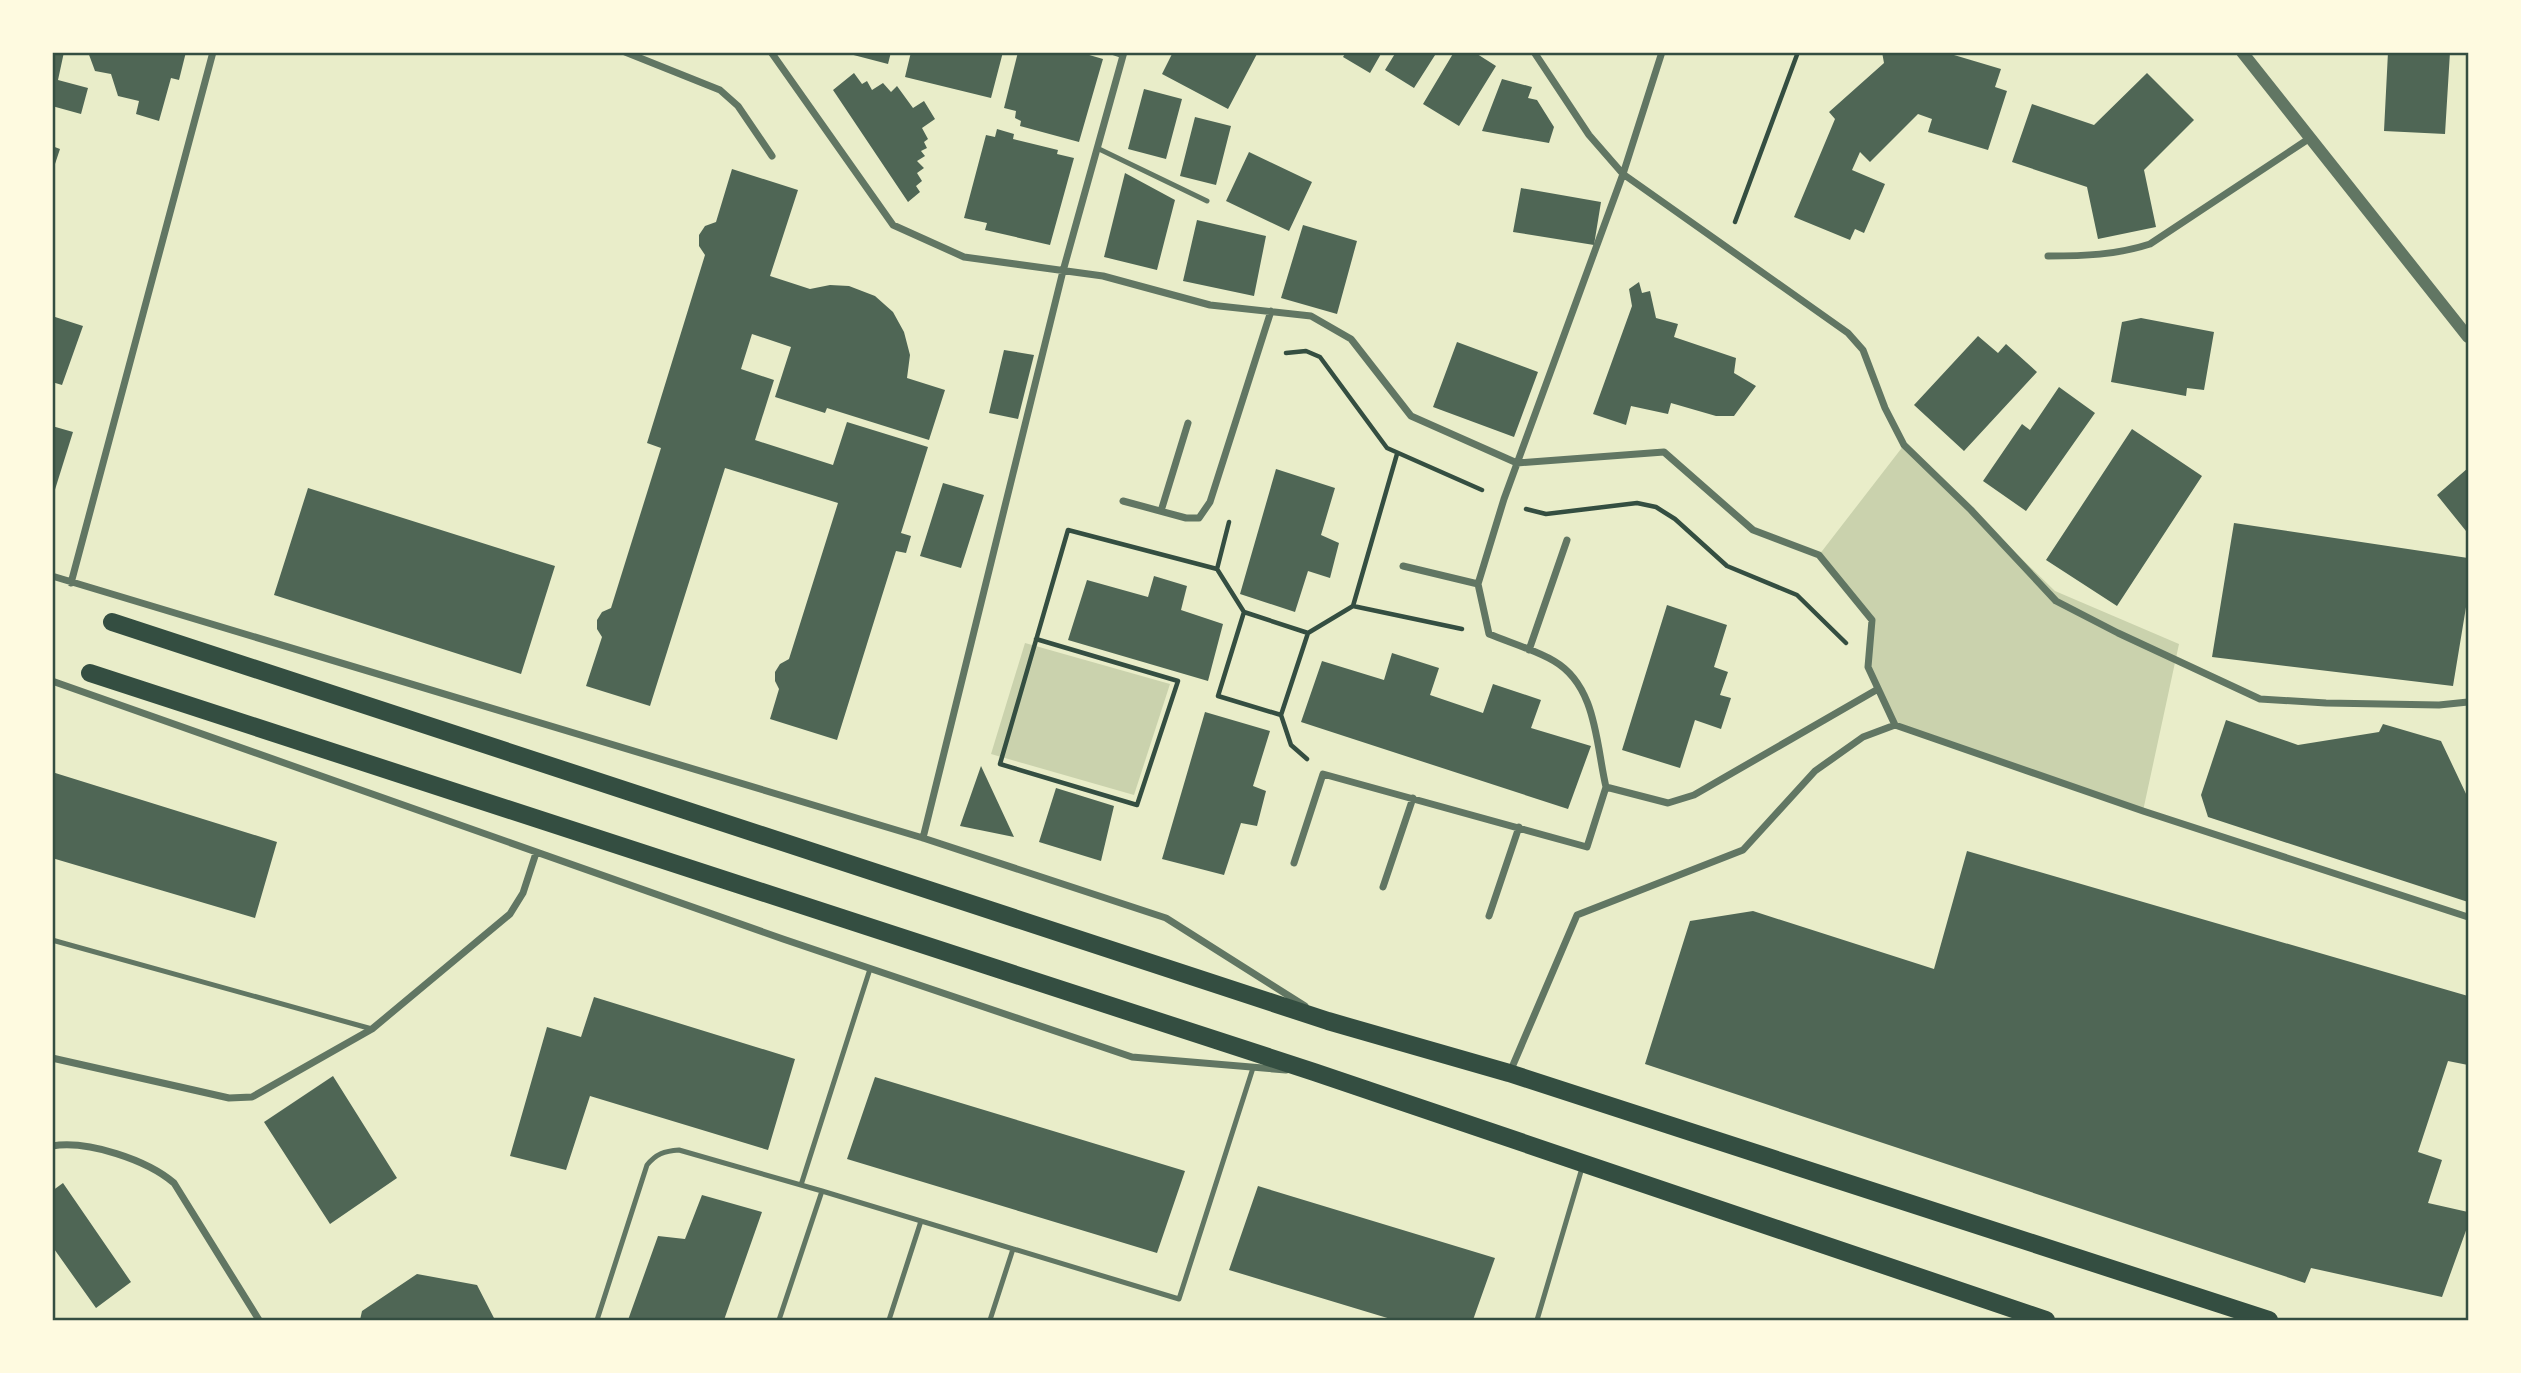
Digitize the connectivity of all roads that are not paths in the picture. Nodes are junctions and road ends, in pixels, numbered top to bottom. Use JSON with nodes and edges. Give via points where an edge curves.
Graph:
{"nodes":[{"id":1,"x":214,"y":52,"type":"edge"},
{"id":2,"x":625,"y":52,"type":"edge"},
{"id":3,"x":771,"y":52,"type":"edge"},
{"id":4,"x":1111,"y":52,"type":"edge"},
{"id":5,"x":1534,"y":52,"type":"edge"},
{"id":6,"x":1662,"y":52,"type":"edge"},
{"id":7,"x":2242,"y":52,"type":"edge"},
{"id":8,"x":1124,"y":54,"type":"edge"},
{"id":9,"x":2310,"y":138,"type":"junction"},
{"id":10,"x":1097,"y":148,"type":"junction"},
{"id":11,"x":772,"y":156,"type":"dead end"},
{"id":12,"x":1623,"y":174,"type":"junction"},
{"id":13,"x":1207,"y":201,"type":"dead end"},
{"id":14,"x":2048,"y":256,"type":"dead end"},
{"id":15,"x":1063,"y":271,"type":"junction"},
{"id":16,"x":1271,"y":311,"type":"junction"},
{"id":17,"x":2469,"y":337,"type":"edge"},
{"id":18,"x":1188,"y":423,"type":"dead end"},
{"id":19,"x":1517,"y":463,"type":"junction"},
{"id":20,"x":1123,"y":501,"type":"dead end"},
{"id":21,"x":1161,"y":511,"type":"junction"},
{"id":22,"x":1567,"y":540,"type":"dead end"},
{"id":23,"x":1403,"y":566,"type":"dead end"},
{"id":24,"x":52,"y":576,"type":"edge"},
{"id":25,"x":71,"y":583,"type":"junction"},
{"id":26,"x":1478,"y":584,"type":"junction"},
{"id":27,"x":112,"y":622,"type":"dead end"},
{"id":28,"x":1529,"y":650,"type":"junction"},
{"id":29,"x":90,"y":673,"type":"dead end"},
{"id":30,"x":52,"y":681,"type":"edge"},
{"id":31,"x":1878,"y":689,"type":"junction"},
{"id":32,"x":2469,"y":702,"type":"edge"},
{"id":33,"x":1895,"y":724,"type":"junction"},
{"id":34,"x":1606,"y":787,"type":"junction"},
{"id":35,"x":1413,"y":798,"type":"junction"},
{"id":36,"x":1519,"y":827,"type":"junction"},
{"id":37,"x":923,"y":838,"type":"junction"},
{"id":38,"x":536,"y":853,"type":"junction"},
{"id":39,"x":1294,"y":863,"type":"dead end"},
{"id":40,"x":1383,"y":887,"type":"dead end"},
{"id":41,"x":1489,"y":916,"type":"dead end"},
{"id":42,"x":2469,"y":917,"type":"edge"},
{"id":43,"x":52,"y":940,"type":"edge"},
{"id":44,"x":870,"y":968,"type":"junction"},
{"id":45,"x":1328,"y":1021,"type":"junction"},
{"id":46,"x":372,"y":1029,"type":"junction"},
{"id":47,"x":52,"y":1058,"type":"edge"},
{"id":48,"x":1253,"y":1068,"type":"junction"},
{"id":49,"x":1314,"y":1072,"type":"junction"},
{"id":50,"x":1509,"y":1073,"type":"junction"},
{"id":51,"x":52,"y":1146,"type":"edge"},
{"id":52,"x":1583,"y":1165,"type":"junction"},
{"id":53,"x":801,"y":1185,"type":"junction"},
{"id":54,"x":822,"y":1191,"type":"junction"},
{"id":55,"x":921,"y":1221,"type":"junction"},
{"id":56,"x":1013,"y":1249,"type":"junction"},
{"id":57,"x":259,"y":1321,"type":"edge"},
{"id":58,"x":597,"y":1321,"type":"edge"},
{"id":59,"x":779,"y":1321,"type":"edge"},
{"id":60,"x":889,"y":1321,"type":"edge"},
{"id":61,"x":990,"y":1321,"type":"edge"},
{"id":62,"x":1537,"y":1321,"type":"edge"},
{"id":63,"x":2046,"y":1321,"type":"edge"},
{"id":64,"x":2269,"y":1321,"type":"edge"}],
"edges":[{"from":1,"to":25,"type":"street"},
{"from":2,"to":11,"type":"street","via":[[720,90],[738,106]]},
{"from":3,"to":15,"type":"street","via":[[893,225],[964,257]]},
{"from":4,"to":8,"type":"lane"},
{"from":5,"to":12,"type":"street","via":[[1589,135]]},
{"from":6,"to":12,"type":"street"},
{"from":7,"to":9,"type":"street"},
{"from":8,"to":10,"type":"street"},
{"from":9,"to":14,"type":"street","via":[[2150,244],[2103,256]]},
{"from":9,"to":17,"type":"street"},
{"from":10,"to":13,"type":"lane"},
{"from":10,"to":15,"type":"street"},
{"from":12,"to":19,"type":"street"},
{"from":12,"to":32,"type":"street","via":[[1848,333],[1863,350],[1904,445],[2056,601],[2260,699],[2427,705]]},
{"from":15,"to":16,"type":"street","via":[[1103,276],[1210,305]]},
{"from":15,"to":37,"type":"street"},
{"from":16,"to":19,"type":"street","via":[[1311,316],[1351,339],[1411,416]]},
{"from":16,"to":21,"type":"street","via":[[1210,502],[1199,518]]},
{"from":18,"to":21,"type":"street"},
{"from":19,"to":26,"type":"street"},
{"from":19,"to":31,"type":"street","via":[[1664,452],[1753,530],[1819,555],[1872,620],[1868,667]]},
{"from":20,"to":21,"type":"street"},
{"from":22,"to":28,"type":"street"},
{"from":23,"to":26,"type":"street"},
{"from":24,"to":25,"type":"street"},
{"from":25,"to":37,"type":"street"},
{"from":26,"to":28,"type":"street","via":[[1489,634]]},
{"from":27,"to":45,"type":"main road"},
{"from":28,"to":34,"type":"street","via":[[1555,662],[1582,689],[1597,733]]},
{"from":29,"to":49,"type":"main road"},
{"from":30,"to":38,"type":"street"},
{"from":31,"to":33,"type":"street"},
{"from":31,"to":34,"type":"street","via":[[1694,794],[1668,803]]},
{"from":33,"to":42,"type":"street"},
{"from":33,"to":50,"type":"street","via":[[1863,737],[1815,771],[1744,850],[1577,915]]},
{"from":34,"to":36,"type":"street","via":[[1587,847]]},
{"from":35,"to":36,"type":"street"},
{"from":35,"to":39,"type":"street","via":[[1323,774]]},
{"from":35,"to":40,"type":"street"},
{"from":36,"to":41,"type":"street"},
{"from":37,"to":45,"type":"street","via":[[1166,918]]},
{"from":38,"to":44,"type":"street"},
{"from":38,"to":46,"type":"street","via":[[523,893],[510,914]]},
{"from":43,"to":46,"type":"lane"},
{"from":44,"to":48,"type":"street","via":[[1132,1057]]},
{"from":44,"to":53,"type":"lane"},
{"from":45,"to":50,"type":"main road"},
{"from":46,"to":47,"type":"street","via":[[252,1097],[229,1098]]},
{"from":48,"to":49,"type":"street"},
{"from":48,"to":56,"type":"lane","via":[[1179,1299]]},
{"from":49,"to":52,"type":"main road"},
{"from":50,"to":64,"type":"main road"},
{"from":51,"to":57,"type":"street","via":[[92,1147],[127,1158],[174,1183]]},
{"from":52,"to":62,"type":"lane"},
{"from":52,"to":63,"type":"main road"},
{"from":53,"to":54,"type":"lane"},
{"from":53,"to":58,"type":"lane","via":[[679,1150],[655,1156],[647,1165]]},
{"from":54,"to":55,"type":"lane"},
{"from":54,"to":59,"type":"lane"},
{"from":55,"to":56,"type":"lane"},
{"from":55,"to":60,"type":"lane"},
{"from":56,"to":61,"type":"lane"}]}
